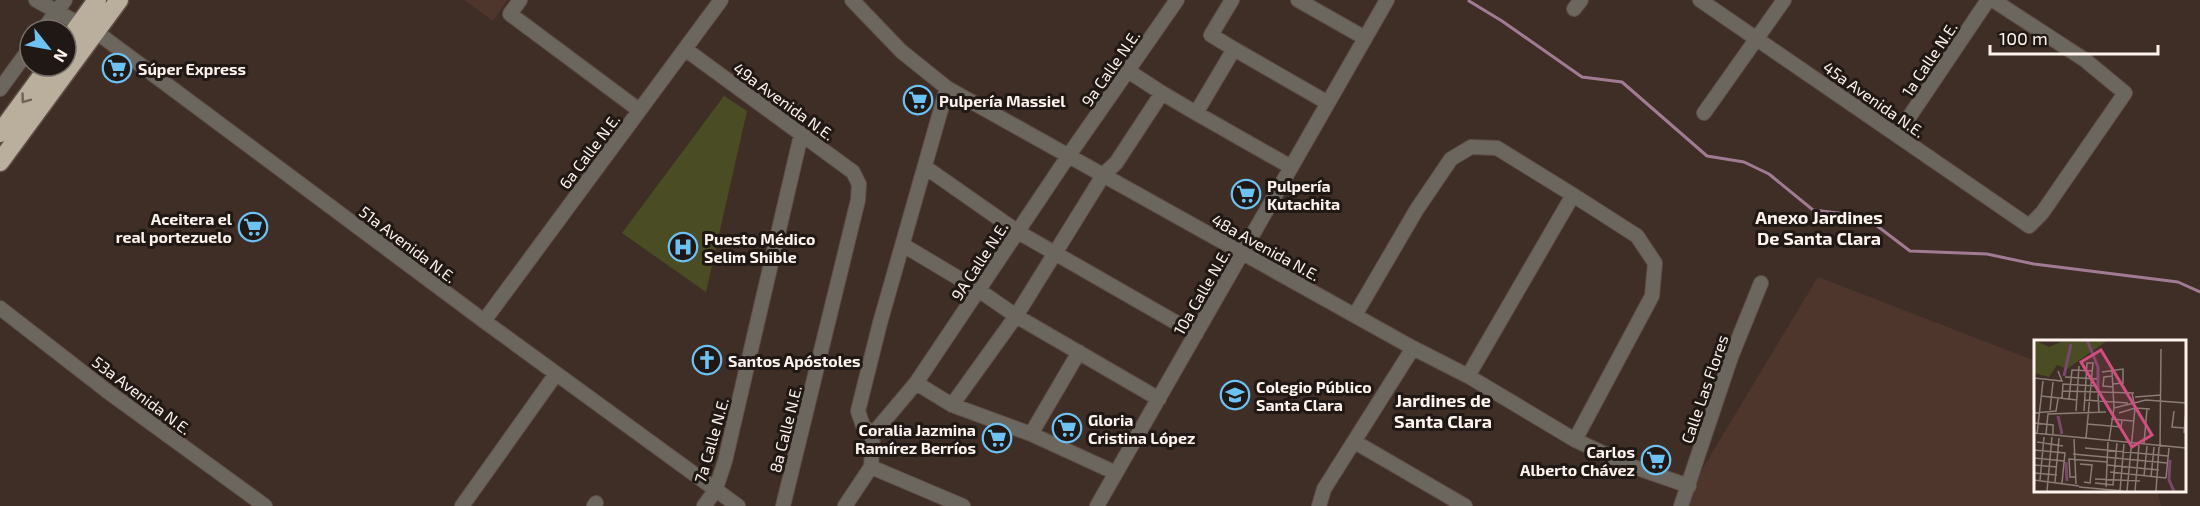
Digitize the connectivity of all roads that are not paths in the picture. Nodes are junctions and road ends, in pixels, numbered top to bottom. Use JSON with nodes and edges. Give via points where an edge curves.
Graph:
{"nodes":[{"id":1,"x":36,"y":0,"type":"edge"},
{"id":2,"x":65,"y":0,"type":"edge"},
{"id":3,"x":97,"y":0,"type":"edge"},
{"id":4,"x":119,"y":0,"type":"edge"},
{"id":5,"x":520,"y":0,"type":"edge"},
{"id":6,"x":721,"y":0,"type":"edge"},
{"id":7,"x":852,"y":0,"type":"edge"},
{"id":8,"x":1177,"y":0,"type":"edge"},
{"id":9,"x":1232,"y":0,"type":"edge"},
{"id":10,"x":1298,"y":0,"type":"edge"},
{"id":11,"x":1387,"y":0,"type":"edge"},
{"id":12,"x":1700,"y":0,"type":"edge"},
{"id":13,"x":1784,"y":0,"type":"edge"},
{"id":14,"x":1988,"y":0,"type":"edge"},
{"id":15,"x":1993,"y":0,"type":"edge"},
{"id":16,"x":56,"y":12,"type":"junction"},
{"id":17,"x":52,"y":18,"type":"edge"},
{"id":18,"x":87,"y":29,"type":"junction"},
{"id":19,"x":78,"y":35,"type":"edge"},
{"id":20,"x":1365,"y":38,"type":"junction"},
{"id":21,"x":1757,"y":38,"type":"junction"},
{"id":22,"x":685,"y":49,"type":"junction"},
{"id":23,"x":1234,"y":49,"type":"junction"},
{"id":24,"x":18,"y":64,"type":"edge"},
{"id":25,"x":1128,"y":71,"type":"junction"},
{"id":26,"x":40,"y":78,"type":"edge"},
{"id":27,"x":947,"y":88,"type":"junction"},
{"id":28,"x":0,"y":89,"type":"edge"},
{"id":29,"x":1162,"y":93,"type":"junction"},
{"id":30,"x":1328,"y":103,"type":"junction"},
{"id":31,"x":639,"y":110,"type":"junction"},
{"id":32,"x":1196,"y":113,"type":"junction"},
{"id":33,"x":1704,"y":113,"type":"dead end"},
{"id":34,"x":26,"y":127,"type":"junction"},
{"id":35,"x":0,"y":133,"type":"edge"},
{"id":36,"x":801,"y":135,"type":"junction"},
{"id":37,"x":1897,"y":135,"type":"junction"},
{"id":38,"x":1069,"y":156,"type":"junction"},
{"id":39,"x":0,"y":162,"type":"edge"},
{"id":40,"x":924,"y":167,"type":"junction"},
{"id":41,"x":1291,"y":167,"type":"junction"},
{"id":42,"x":0,"y":173,"type":"edge"},
{"id":43,"x":1104,"y":174,"type":"junction"},
{"id":44,"x":859,"y":184,"type":"joint"},
{"id":45,"x":1574,"y":195,"type":"junction"},
{"id":46,"x":1018,"y":232,"type":"junction"},
{"id":47,"x":903,"y":245,"type":"junction"},
{"id":48,"x":1055,"y":253,"type":"junction"},
{"id":49,"x":1242,"y":253,"type":"junction"},
{"id":50,"x":1761,"y":283,"type":"dead end"},
{"id":51,"x":980,"y":291,"type":"junction"},
{"id":52,"x":0,"y":308,"type":"edge"},
{"id":53,"x":1355,"y":315,"type":"junction"},
{"id":54,"x":1016,"y":316,"type":"junction"},
{"id":55,"x":484,"y":321,"type":"junction"},
{"id":56,"x":1196,"y":334,"type":"junction"},
{"id":57,"x":1413,"y":348,"type":"junction"},
{"id":58,"x":1079,"y":352,"type":"junction"},
{"id":59,"x":556,"y":374,"type":"junction"},
{"id":60,"x":1468,"y":376,"type":"junction"},
{"id":61,"x":916,"y":383,"type":"junction"},
{"id":62,"x":1159,"y":399,"type":"junction"},
{"id":63,"x":952,"y":405,"type":"junction"},
{"id":64,"x":873,"y":434,"type":"junction"},
{"id":65,"x":1030,"y":434,"type":"junction"},
{"id":66,"x":1575,"y":440,"type":"junction"},
{"id":67,"x":1355,"y":442,"type":"junction"},
{"id":68,"x":871,"y":467,"type":"junction"},
{"id":69,"x":1116,"y":473,"type":"junction"},
{"id":70,"x":1689,"y":486,"type":"junction"},
{"id":71,"x":715,"y":491,"type":"junction"},
{"id":72,"x":265,"y":506,"type":"edge"},
{"id":73,"x":462,"y":506,"type":"edge"},
{"id":74,"x":704,"y":506,"type":"edge"},
{"id":75,"x":738,"y":506,"type":"edge"},
{"id":76,"x":783,"y":506,"type":"edge"},
{"id":77,"x":845,"y":506,"type":"edge"},
{"id":78,"x":963,"y":506,"type":"edge"},
{"id":79,"x":1097,"y":506,"type":"edge"},
{"id":80,"x":1319,"y":506,"type":"edge"},
{"id":81,"x":1465,"y":506,"type":"edge"},
{"id":82,"x":1681,"y":506,"type":"edge"}],
"edges":[{"from":1,"to":16,"type":"street","name":"51a Avenida N.E."},
{"from":2,"to":16,"type":"street"},
{"from":3,"to":18,"type":"highway"},
{"from":4,"to":18,"type":"highway"},
{"from":5,"to":31,"type":"street","via":[[510,14]]},
{"from":6,"to":22,"type":"street","name":"6a Calle N.E."},
{"from":7,"to":27,"type":"street","name":"48a Avenida N.E.","via":[[901,51]]},
{"from":8,"to":25,"type":"street","name":"9a Calle N.E."},
{"from":9,"to":23,"type":"street","via":[[1211,35]]},
{"from":10,"to":20,"type":"street"},
{"from":11,"to":20,"type":"street","name":"10a Calle N.E."},
{"from":12,"to":21,"type":"street","name":"45a Avenida N.E."},
{"from":13,"to":21,"type":"street"},
{"from":14,"to":37,"type":"street","name":"1a Calle N.E."},
{"from":15,"to":37,"type":"street","name":"45a Avenida N.E.","via":[[2085,60],[2125,93],[2042,213],[2029,226]]},
{"from":16,"to":17,"type":"street"},
{"from":16,"to":18,"type":"street","name":"51a Avenida N.E."},
{"from":18,"to":19,"type":"highway"},
{"from":18,"to":34,"type":"highway"},
{"from":18,"to":55,"type":"street","name":"51a Avenida N.E."},
{"from":20,"to":30,"type":"street","name":"10a Calle N.E."},
{"from":21,"to":33,"type":"street"},
{"from":21,"to":37,"type":"street","name":"45a Avenida N.E."},
{"from":22,"to":31,"type":"street","name":"6a Calle N.E."},
{"from":22,"to":36,"type":"street","name":"49a Avenida N.E."},
{"from":23,"to":30,"type":"street"},
{"from":23,"to":32,"type":"street"},
{"from":24,"to":28,"type":"street"},
{"from":25,"to":29,"type":"street"},
{"from":25,"to":38,"type":"street","name":"9a Calle N.E."},
{"from":26,"to":35,"type":"highway","one_way":true},
{"from":27,"to":38,"type":"street","name":"48a Avenida N.E."},
{"from":27,"to":40,"type":"street"},
{"from":29,"to":32,"type":"street"},
{"from":29,"to":43,"type":"street","via":[[1116,163]]},
{"from":30,"to":41,"type":"street","name":"10a Calle N.E."},
{"from":31,"to":55,"type":"street","name":"6a Calle N.E."},
{"from":32,"to":41,"type":"street"},
{"from":34,"to":39,"type":"highway"},
{"from":34,"to":42,"type":"highway"},
{"from":36,"to":44,"type":"street","name":"49a Avenida N.E.","via":[[853,172]]},
{"from":36,"to":71,"type":"street","name":"7a Calle N.E."},
{"from":38,"to":43,"type":"street","name":"48a Avenida N.E."},
{"from":38,"to":46,"type":"street","name":"9A Calle N.E."},
{"from":40,"to":46,"type":"street"},
{"from":40,"to":47,"type":"street"},
{"from":41,"to":49,"type":"street","name":"10a Calle N.E."},
{"from":43,"to":48,"type":"street"},
{"from":43,"to":49,"type":"street","name":"48a Avenida N.E."},
{"from":44,"to":76,"type":"street","name":"8a Calle N.E."},
{"from":45,"to":53,"type":"street","via":[[1497,148],[1471,147],[1451,159]]},
{"from":45,"to":60,"type":"street"},
{"from":45,"to":66,"type":"street","via":[[1636,236],[1655,263],[1652,296]]},
{"from":46,"to":48,"type":"street"},
{"from":46,"to":51,"type":"street","name":"9A Calle N.E."},
{"from":47,"to":51,"type":"street"},
{"from":47,"to":64,"type":"street","via":[[858,411],[863,426]]},
{"from":48,"to":54,"type":"street"},
{"from":48,"to":56,"type":"street"},
{"from":49,"to":53,"type":"street","name":"48a Avenida N.E."},
{"from":49,"to":56,"type":"street","name":"10a Calle N.E."},
{"from":50,"to":70,"type":"street","name":"Calle Las Flores","via":[[1731,357]]},
{"from":51,"to":54,"type":"street"},
{"from":51,"to":61,"type":"street","name":"9A Calle N.E."},
{"from":52,"to":72,"type":"street","name":"53a Avenida N.E."},
{"from":53,"to":57,"type":"street","name":"48a Avenida N.E."},
{"from":54,"to":58,"type":"street"},
{"from":54,"to":63,"type":"street"},
{"from":55,"to":59,"type":"street","name":"51a Avenida N.E."},
{"from":56,"to":62,"type":"street","name":"10a Calle N.E."},
{"from":57,"to":60,"type":"street","name":"48a Avenida N.E."},
{"from":57,"to":67,"type":"street"},
{"from":58,"to":62,"type":"street"},
{"from":58,"to":65,"type":"street"},
{"from":59,"to":71,"type":"street","name":"51a Avenida N.E."},
{"from":59,"to":73,"type":"street"},
{"from":60,"to":66,"type":"street","name":"48a Avenida N.E."},
{"from":61,"to":63,"type":"street"},
{"from":61,"to":64,"type":"street"},
{"from":62,"to":69,"type":"street","name":"10a Calle N.E."},
{"from":63,"to":65,"type":"street"},
{"from":64,"to":68,"type":"street"},
{"from":65,"to":69,"type":"street"},
{"from":66,"to":70,"type":"street","name":"48a Avenida N.E.","via":[[1630,466]]},
{"from":67,"to":80,"type":"street","via":[[1324,489]]},
{"from":67,"to":81,"type":"street"},
{"from":68,"to":77,"type":"street"},
{"from":68,"to":78,"type":"street"},
{"from":69,"to":79,"type":"street","name":"10a Calle N.E."},
{"from":70,"to":82,"type":"street","name":"Calle Las Flores"},
{"from":71,"to":74,"type":"street","name":"7a Calle N.E."},
{"from":71,"to":75,"type":"street","name":"51a Avenida N.E."}]}
